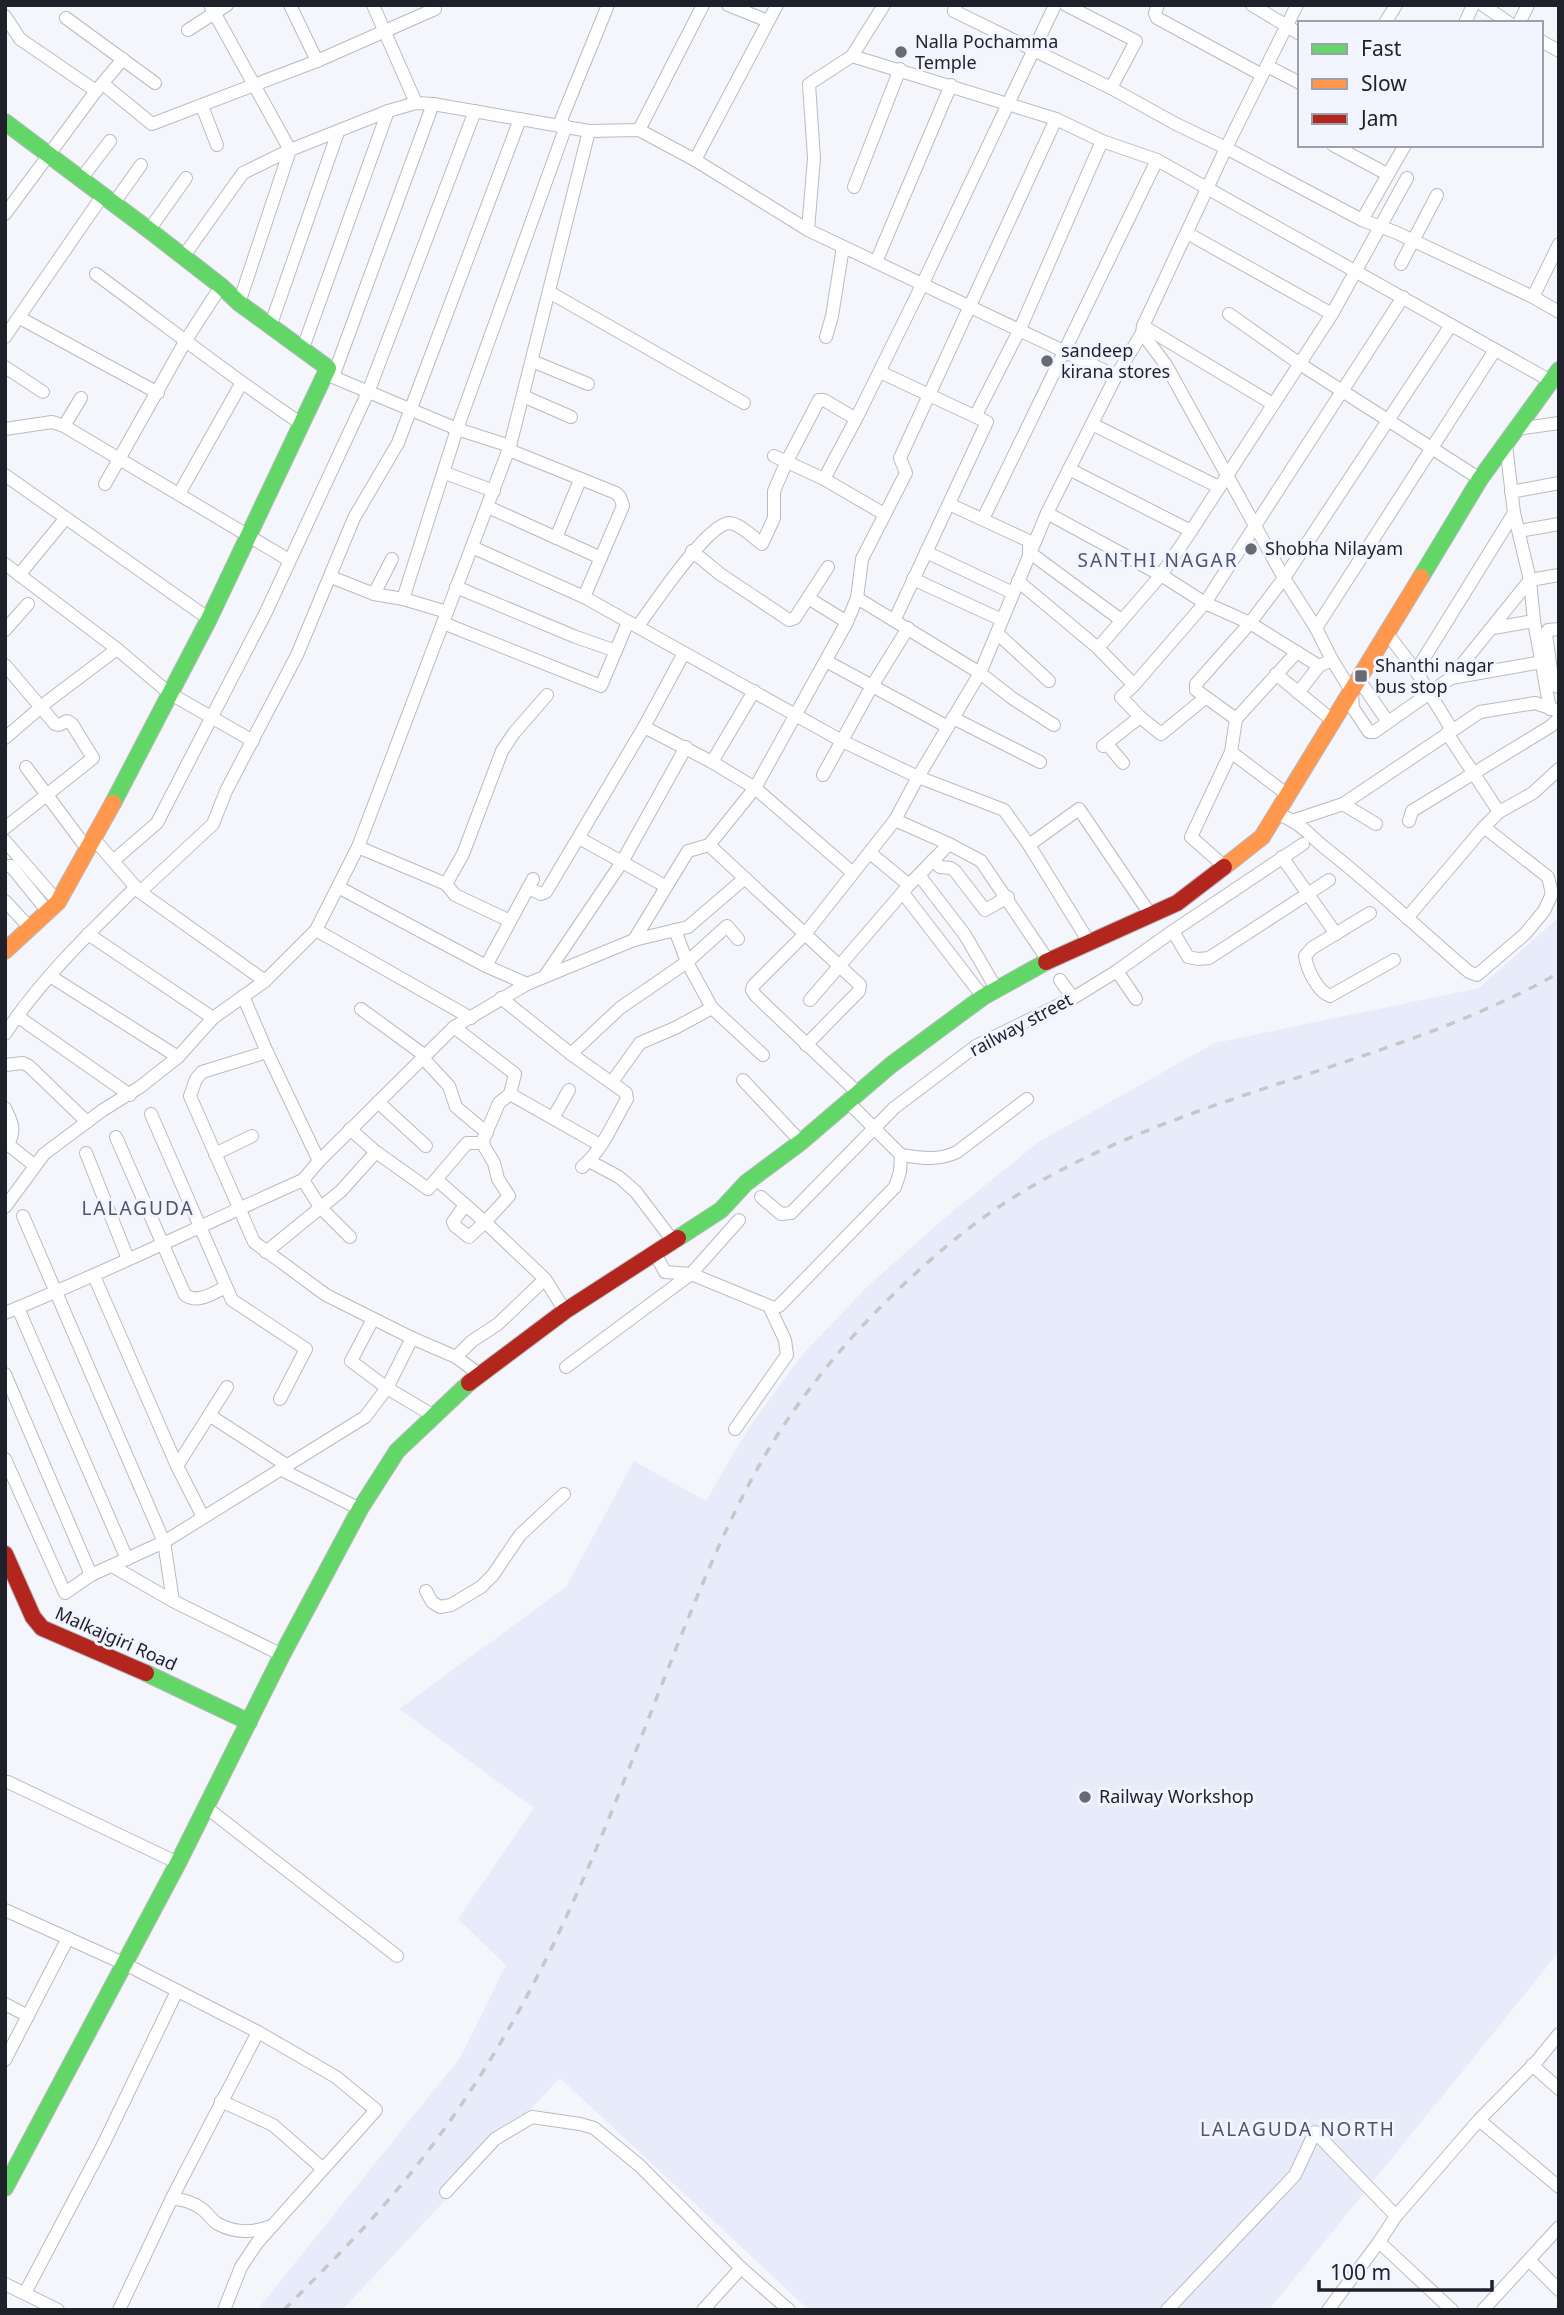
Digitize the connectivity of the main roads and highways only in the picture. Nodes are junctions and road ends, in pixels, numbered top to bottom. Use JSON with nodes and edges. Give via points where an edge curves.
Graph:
{"nodes":[{"id":1,"x":5,"y":122,"type":"edge"},
{"id":2,"x":1554,"y":375,"type":"edge"},
{"id":3,"x":6,"y":950,"type":"edge"},
{"id":4,"x":5,"y":1554,"type":"edge"},
{"id":5,"x":249,"y":1722,"type":"junction"},
{"id":6,"x":5,"y":2188,"type":"edge"}],
"edges":[{"from":1,"to":3,"type":"main road","via":[[330,372],[300,423],[209,619],[91,845],[53,908]]},
{"from":2,"to":5,"type":"main road","via":[[1480,479],[1262,837],[1177,903],[990,994],[891,1065],[746,1183],[721,1210],[565,1311],[479,1374],[397,1451],[360,1509]]},
{"from":4,"to":5,"type":"main road","name":"Malkajgiri Road","via":[[42,1628]]},
{"from":5,"to":6,"type":"main road"}]}
